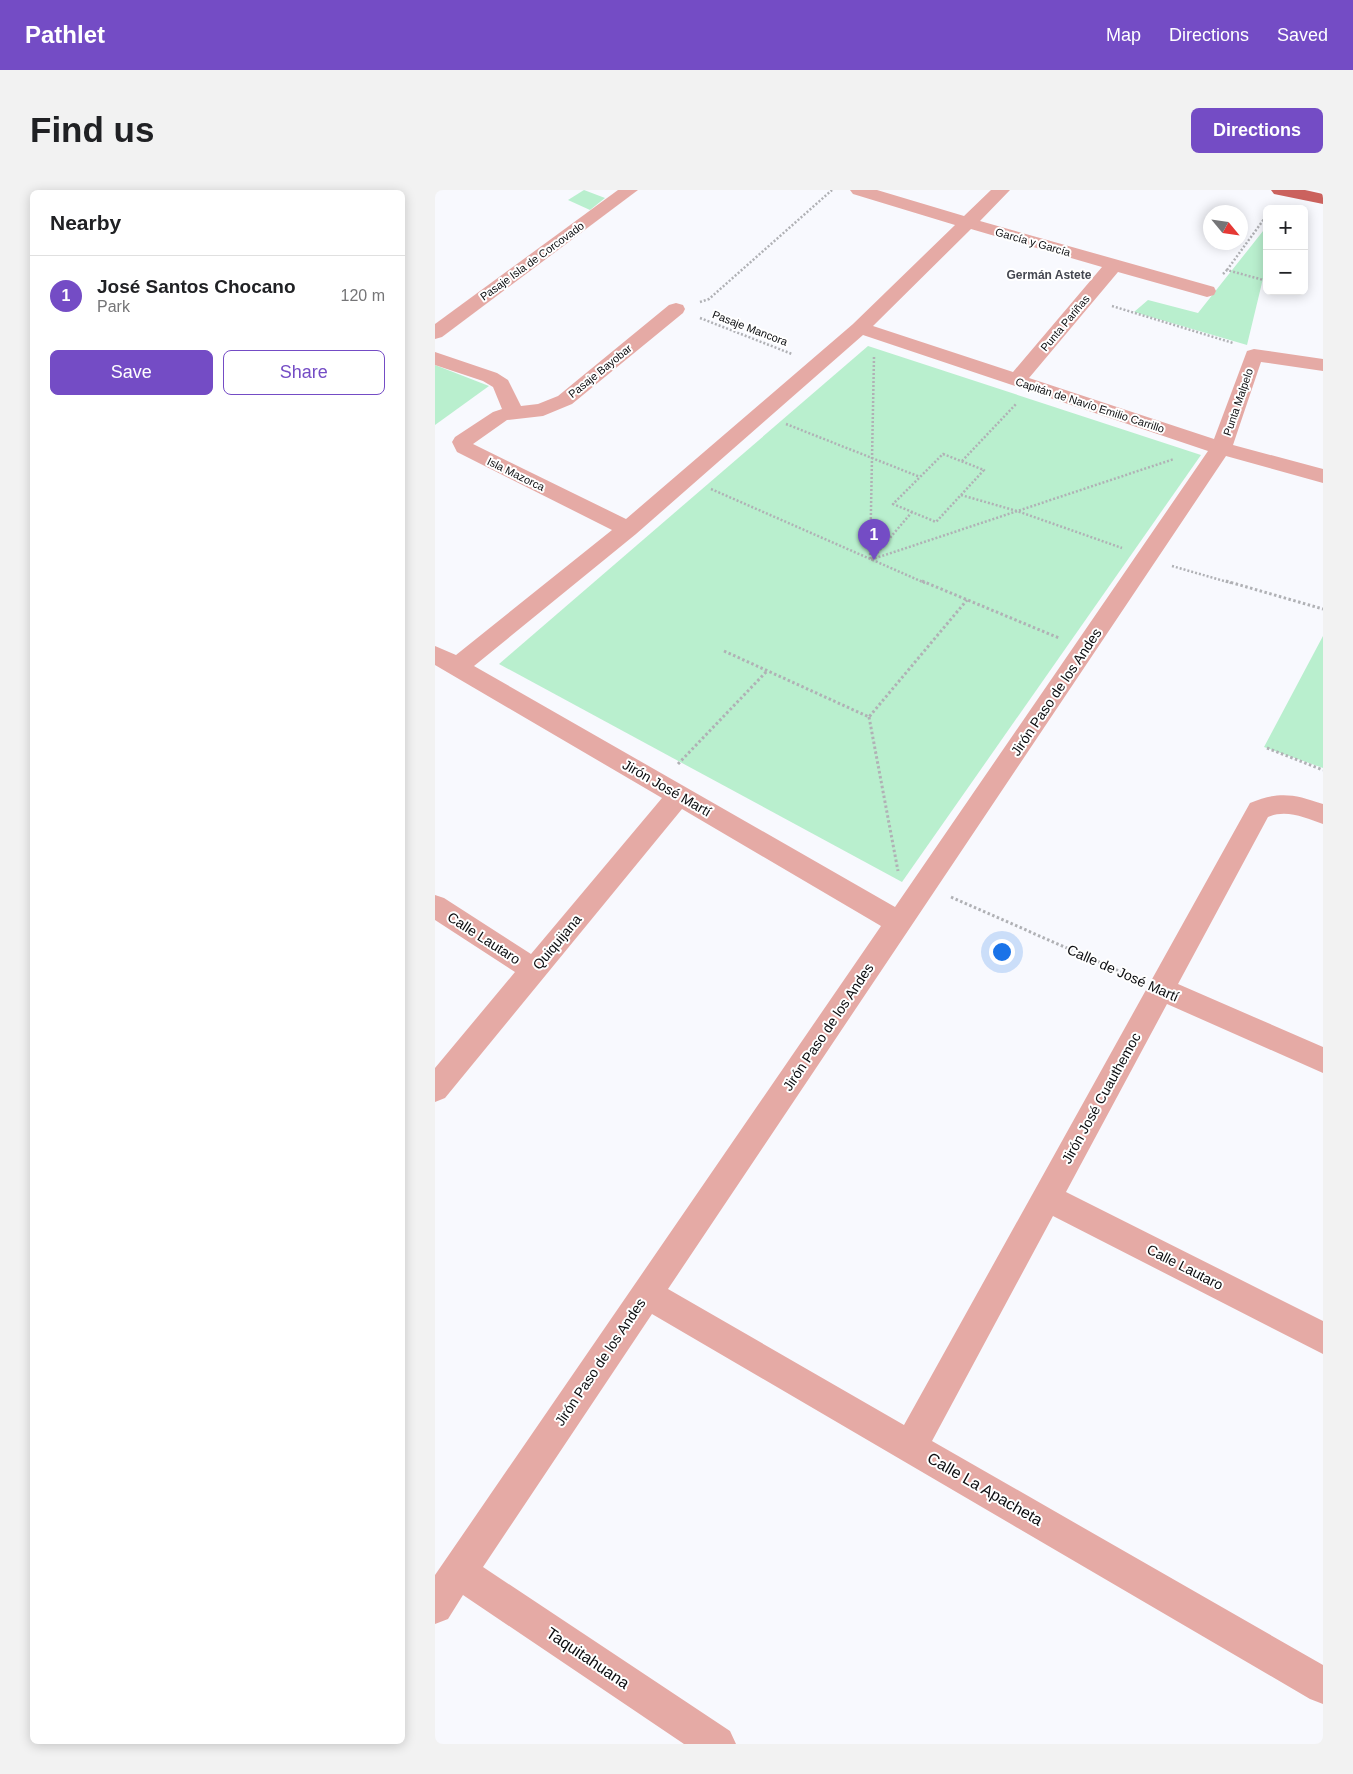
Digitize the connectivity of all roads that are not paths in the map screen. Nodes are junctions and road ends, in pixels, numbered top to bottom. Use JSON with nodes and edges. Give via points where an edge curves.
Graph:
{"nodes":[{"id":1,"x":629,"y":190,"type":"edge"},
{"id":2,"x":859,"y":190,"type":"edge"},
{"id":3,"x":1001,"y":190,"type":"edge"},
{"id":4,"x":1280,"y":190,"type":"edge"},
{"id":5,"x":1323,"y":199,"type":"edge"},
{"id":6,"x":968,"y":223,"type":"junction"},
{"id":7,"x":1114,"y":265,"type":"junction"},
{"id":8,"x":1207,"y":291,"type":"road end"},
{"id":9,"x":676,"y":309,"type":"road end"},
{"id":10,"x":867,"y":331,"type":"junction"},
{"id":11,"x":435,"y":332,"type":"edge"},
{"id":12,"x":435,"y":358,"type":"edge"},
{"id":13,"x":1323,"y":365,"type":"edge"},
{"id":14,"x":1025,"y":384,"type":"junction"},
{"id":15,"x":513,"y":412,"type":"junction"},
{"id":16,"x":1217,"y":447,"type":"junction"},
{"id":17,"x":1323,"y":476,"type":"edge"},
{"id":18,"x":628,"y":529,"type":"junction"},
{"id":19,"x":435,"y":654,"type":"edge"},
{"id":20,"x":457,"y":667,"type":"junction"},
{"id":21,"x":669,"y":790,"type":"junction"},
{"id":22,"x":1323,"y":814,"type":"edge"},
{"id":23,"x":435,"y":906,"type":"edge"},
{"id":24,"x":902,"y":918,"type":"junction"},
{"id":25,"x":534,"y":970,"type":"junction"},
{"id":26,"x":1161,"y":989,"type":"junction"},
{"id":27,"x":1323,"y":1060,"type":"edge"},
{"id":28,"x":435,"y":1089,"type":"edge"},
{"id":29,"x":1046,"y":1197,"type":"junction"},
{"id":30,"x":647,"y":1294,"type":"junction"},
{"id":31,"x":1323,"y":1338,"type":"edge"},
{"id":32,"x":911,"y":1446,"type":"junction"},
{"id":33,"x":458,"y":1571,"type":"junction"},
{"id":34,"x":435,"y":1606,"type":"edge"},
{"id":35,"x":1323,"y":1686,"type":"edge"},
{"id":36,"x":717,"y":1744,"type":"edge"}],
"edges":[{"from":1,"to":11,"type":"street","name":"Pasaje Isla de Corcovado"},
{"from":2,"to":6,"type":"street","name":"García y García"},
{"from":3,"to":6,"type":"street"},
{"from":4,"to":5,"type":"main road"},
{"from":6,"to":7,"type":"street","name":"García y García"},
{"from":6,"to":10,"type":"street"},
{"from":7,"to":8,"type":"street","name":"García y García"},
{"from":7,"to":14,"type":"street","name":"Punta Pariñas","via":[[1085,298]]},
{"from":9,"to":15,"type":"street","name":"Pasaje Bayobar","via":[[565,400],[543,410]]},
{"from":10,"to":14,"type":"street","name":"Capitán de Navío Emilio Carrillo"},
{"from":10,"to":18,"type":"street","via":[[819,364]]},
{"from":12,"to":15,"type":"street","via":[[501,384]]},
{"from":13,"to":16,"type":"street","name":"Punta Malpelo","via":[[1254,355]]},
{"from":14,"to":16,"type":"street","name":"Capitán de Navío Emilio Carrillo"},
{"from":15,"to":18,"type":"street","name":"Isla Mazorca","via":[[500,416],[462,442],[464,447]]},
{"from":16,"to":17,"type":"street","name":"Capitán de Navío Emilio Carrillo"},
{"from":16,"to":24,"type":"street","name":"Jirón Paso de los Andes","via":[[1148,557]]},
{"from":18,"to":20,"type":"street"},
{"from":19,"to":20,"type":"street","name":"Jirón José Martí"},
{"from":20,"to":21,"type":"street","name":"Jirón José Martí"},
{"from":21,"to":24,"type":"street","name":"Jirón José Martí"},
{"from":21,"to":25,"type":"street","name":"Quiquijana"},
{"from":22,"to":26,"type":"street","name":"Jirón José Cuauthemoc","via":[[1296,804],[1272,804],[1259,810]]},
{"from":23,"to":25,"type":"street","name":"Calle Lautaro"},
{"from":24,"to":30,"type":"street","name":"Jirón Paso de los Andes"},
{"from":25,"to":28,"type":"street","name":"Quiquijana"},
{"from":26,"to":27,"type":"street","name":"Calle de José Martí"},
{"from":26,"to":29,"type":"street","name":"Jirón José Cuauthemoc"},
{"from":29,"to":31,"type":"street","name":"Calle Lautaro"},
{"from":29,"to":32,"type":"street","name":"Jirón José Cuauthemoc"},
{"from":30,"to":32,"type":"street","name":"Calle La Apacheta"},
{"from":30,"to":33,"type":"street","name":"Jirón Paso de los Andes"},
{"from":32,"to":35,"type":"street","name":"Calle La Apacheta"},
{"from":33,"to":34,"type":"street","name":"Jirón Paso de los Andes"},
{"from":33,"to":36,"type":"street","name":"Taquitahuana"}]}
